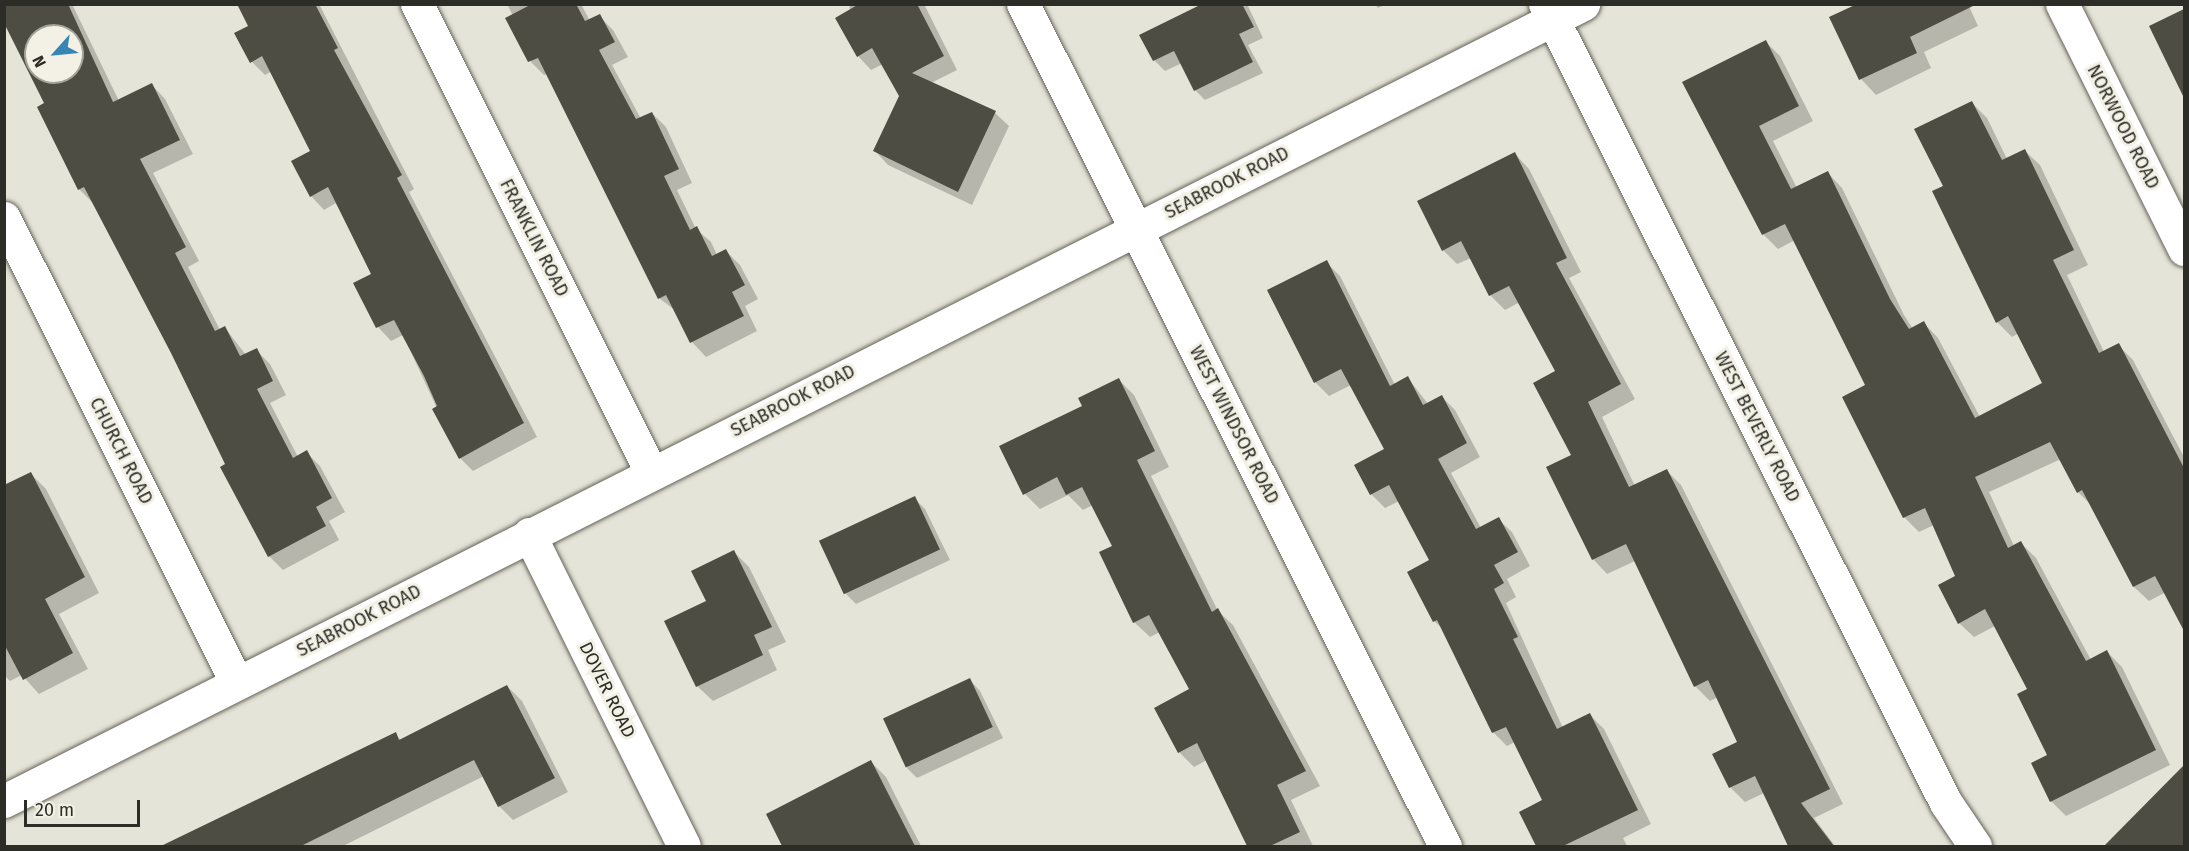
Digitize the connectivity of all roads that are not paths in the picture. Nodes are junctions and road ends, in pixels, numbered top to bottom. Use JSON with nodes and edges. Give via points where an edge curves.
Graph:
{"nodes":[{"id":1,"x":417,"y":4,"type":"edge"},
{"id":2,"x":1023,"y":4,"type":"edge"},
{"id":3,"x":1583,"y":4,"type":"edge"},
{"id":4,"x":2062,"y":4,"type":"edge"},
{"id":5,"x":1549,"y":12,"type":"edge"},
{"id":6,"x":4,"y":218,"type":"edge"},
{"id":7,"x":1136,"y":228,"type":"junction"},
{"id":8,"x":2182,"y":240,"type":"edge"},
{"id":9,"x":651,"y":472,"type":"junction"},
{"id":10,"x":530,"y":534,"type":"junction"},
{"id":11,"x":237,"y":683,"type":"junction"},
{"id":12,"x":4,"y":801,"type":"edge"},
{"id":13,"x":684,"y":846,"type":"edge"},
{"id":14,"x":1445,"y":846,"type":"edge"},
{"id":15,"x":1975,"y":846,"type":"edge"}],
"edges":[{"from":1,"to":9,"type":"street","name":"FRANKLIN ROAD"},
{"from":2,"to":7,"type":"street","name":"WEST WINDSOR ROAD"},
{"from":3,"to":5,"type":"street","name":"SEABROOK ROAD"},
{"from":4,"to":8,"type":"street","name":"NORWOOD ROAD"},
{"from":5,"to":7,"type":"street","name":"SEABROOK ROAD"},
{"from":5,"to":15,"type":"street","name":"WEST BEVERLY ROAD","via":[[1946,803]]},
{"from":6,"to":11,"type":"street","name":"CHURCH ROAD"},
{"from":7,"to":9,"type":"street","name":"SEABROOK ROAD"},
{"from":7,"to":14,"type":"street","name":"WEST WINDSOR ROAD"},
{"from":9,"to":10,"type":"street","name":"SEABROOK ROAD"},
{"from":10,"to":11,"type":"street","name":"SEABROOK ROAD"},
{"from":10,"to":13,"type":"street","name":"DOVER ROAD"},
{"from":11,"to":12,"type":"street","name":"SEABROOK ROAD"}]}
